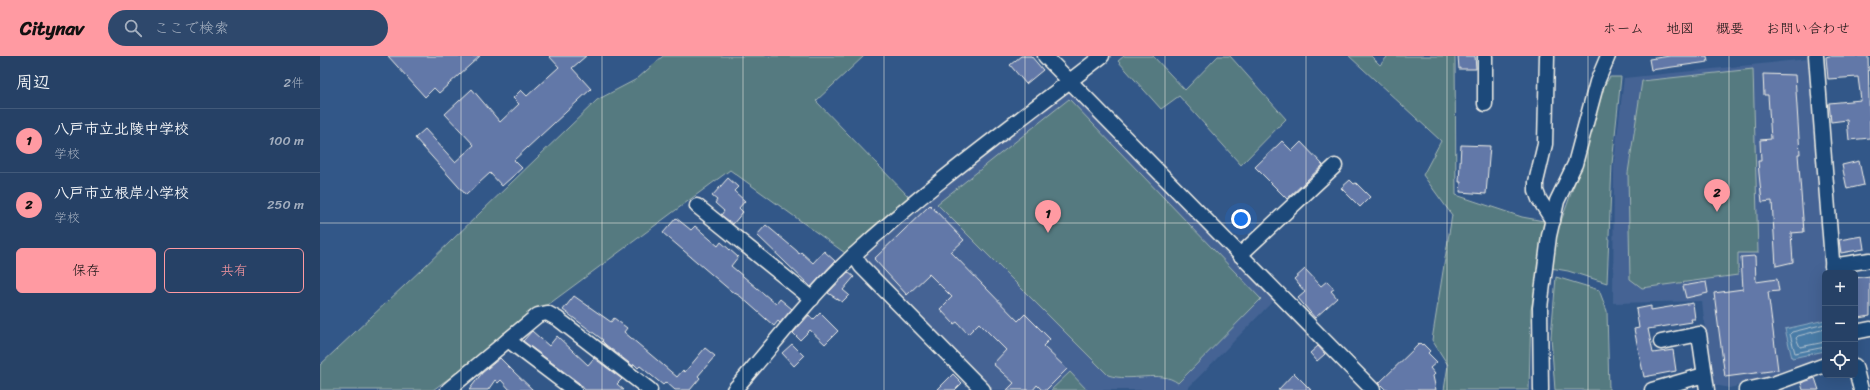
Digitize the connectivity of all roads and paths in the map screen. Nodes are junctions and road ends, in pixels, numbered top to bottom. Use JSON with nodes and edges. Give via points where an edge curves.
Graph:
{"nodes":[{"id":1,"x":1045,"y":56,"type":"edge"},
{"id":2,"x":1102,"y":56,"type":"edge"},
{"id":3,"x":1485,"y":56,"type":"edge"},
{"id":4,"x":1548,"y":56,"type":"edge"},
{"id":5,"x":1608,"y":56,"type":"edge"},
{"id":6,"x":1816,"y":56,"type":"edge"},
{"id":7,"x":1069,"y":82,"type":"junction"},
{"id":8,"x":1486,"y":104,"type":"dead end"},
{"id":9,"x":1335,"y":166,"type":"dead end"},
{"id":10,"x":697,"y":206,"type":"dead end"},
{"id":11,"x":1553,"y":221,"type":"junction"},
{"id":12,"x":854,"y":255,"type":"junction"},
{"id":13,"x":1240,"y":255,"type":"junction"},
{"id":14,"x":1870,"y":260,"type":"edge"},
{"id":15,"x":1832,"y":269,"type":"edge"},
{"id":16,"x":812,"y":299,"type":"junction"},
{"id":17,"x":1870,"y":329,"type":"edge"},
{"id":18,"x":1858,"y":331,"type":"edge"},
{"id":19,"x":508,"y":340,"type":"junction"},
{"id":20,"x":1661,"y":342,"type":"dead end"},
{"id":21,"x":1822,"y":366,"type":"edge"},
{"id":22,"x":1704,"y":375,"type":"junction"},
{"id":23,"x":1858,"y":378,"type":"edge"},
{"id":24,"x":448,"y":390,"type":"edge"},
{"id":25,"x":574,"y":390,"type":"edge"},
{"id":26,"x":650,"y":390,"type":"edge"},
{"id":27,"x":734,"y":390,"type":"edge"},
{"id":28,"x":982,"y":390,"type":"edge"},
{"id":29,"x":1373,"y":390,"type":"edge"},
{"id":30,"x":1541,"y":390,"type":"edge"},
{"id":31,"x":1652,"y":390,"type":"edge"},
{"id":32,"x":1707,"y":390,"type":"edge"},
{"id":33,"x":1746,"y":390,"type":"edge"},
{"id":34,"x":1861,"y":390,"type":"edge"}],
"edges":[{"from":1,"to":7,"type":"street"},
{"from":2,"to":7,"type":"street"},
{"from":3,"to":8,"type":"street"},
{"from":4,"to":11,"type":"street","via":[[1545,144],[1536,191]]},
{"from":5,"to":11,"type":"street","via":[[1597,82],[1575,164],[1557,202]]},
{"from":6,"to":15,"type":"street"},
{"from":7,"to":12,"type":"street","via":[[956,170]]},
{"from":7,"to":13,"type":"street"},
{"from":9,"to":13,"type":"street"},
{"from":10,"to":16,"type":"street"},
{"from":11,"to":30,"type":"street","via":[[1540,308]]},
{"from":12,"to":16,"type":"street"},
{"from":12,"to":28,"type":"street","via":[[861,266]]},
{"from":13,"to":29,"type":"street"},
{"from":14,"to":15,"type":"street"},
{"from":16,"to":27,"type":"street"},
{"from":17,"to":18,"type":"street"},
{"from":19,"to":24,"type":"street"},
{"from":19,"to":25,"type":"street"},
{"from":19,"to":26,"type":"street","via":[[538,315],[547,313]]},
{"from":20,"to":22,"type":"street","via":[[1698,334]]},
{"from":21,"to":33,"type":"street","via":[[1773,384]]},
{"from":22,"to":31,"type":"street"},
{"from":22,"to":32,"type":"street"},
{"from":23,"to":34,"type":"street"}]}
